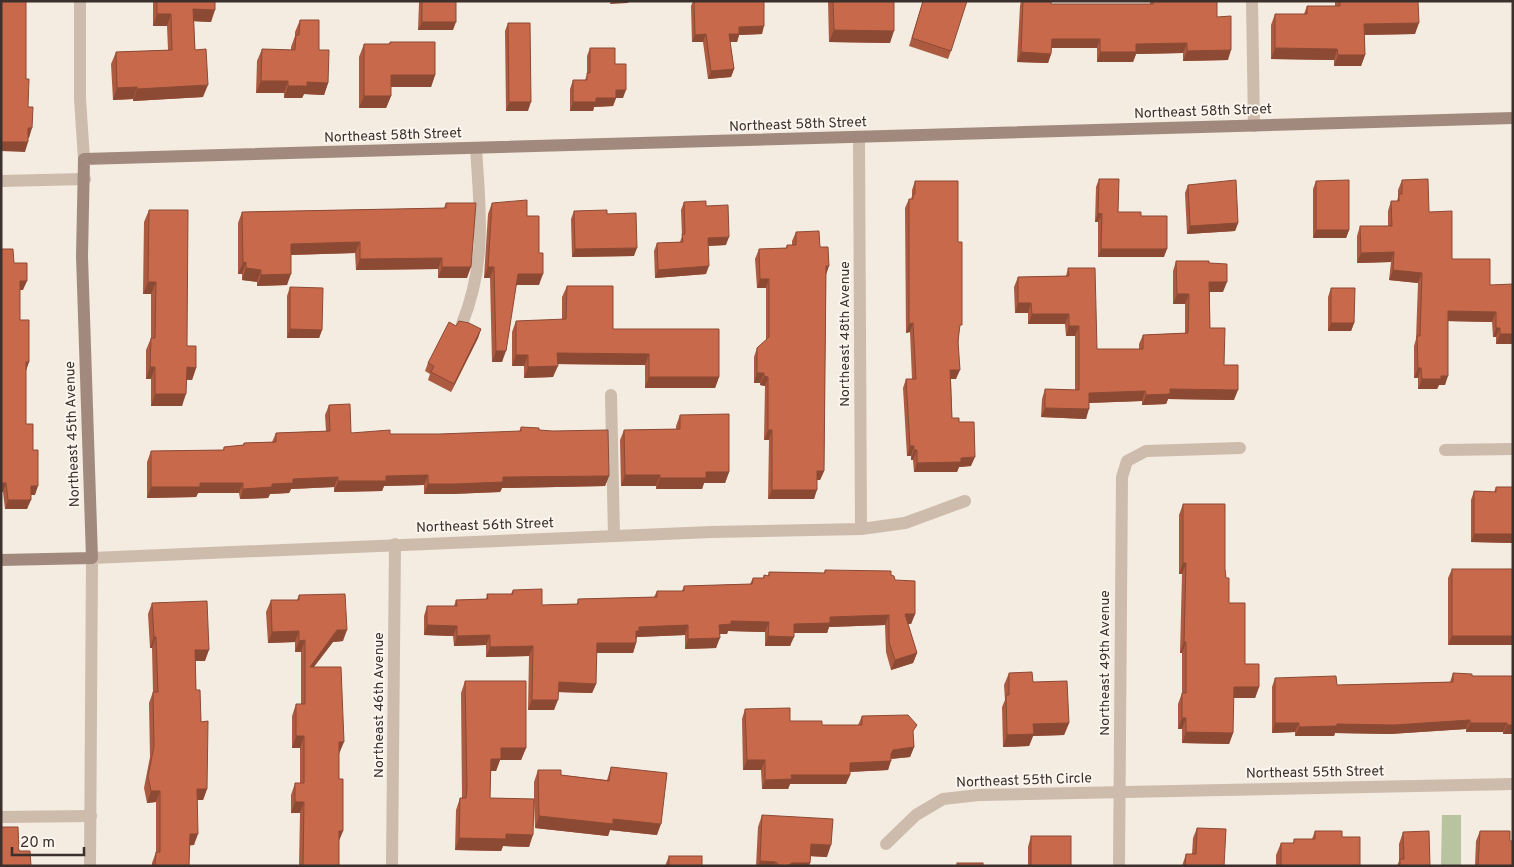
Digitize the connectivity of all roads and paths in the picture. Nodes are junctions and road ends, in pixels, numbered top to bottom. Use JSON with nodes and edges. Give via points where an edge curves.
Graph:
{"nodes":[{"id":1,"x":80,"y":1,"type":"edge"},
{"id":2,"x":1252,"y":1,"type":"edge"},
{"id":3,"x":1513,"y":118,"type":"edge"},
{"id":4,"x":1254,"y":126,"type":"junction"},
{"id":5,"x":859,"y":138,"type":"junction"},
{"id":6,"x":476,"y":148,"type":"junction"},
{"id":7,"x":84,"y":159,"type":"junction"},
{"id":8,"x":85,"y":179,"type":"junction"},
{"id":9,"x":1,"y":181,"type":"edge"},
{"id":10,"x":462,"y":324,"type":"edge"},
{"id":11,"x":611,"y":395,"type":"dead end"},
{"id":12,"x":1240,"y":448,"type":"dead end"},
{"id":13,"x":1513,"y":449,"type":"edge"},
{"id":14,"x":1445,"y":450,"type":"dead end"},
{"id":15,"x":965,"y":500,"type":"dead end"},
{"id":16,"x":860,"y":529,"type":"junction"},
{"id":17,"x":614,"y":536,"type":"junction"},
{"id":18,"x":395,"y":544,"type":"junction"},
{"id":19,"x":92,"y":558,"type":"junction"},
{"id":20,"x":1,"y":560,"type":"edge"},
{"id":21,"x":1513,"y":784,"type":"edge"},
{"id":22,"x":1119,"y":792,"type":"junction"},
{"id":23,"x":91,"y":816,"type":"junction"},
{"id":24,"x":1,"y":817,"type":"edge"},
{"id":25,"x":886,"y":844,"type":"dead end"},
{"id":26,"x":90,"y":866,"type":"edge"},
{"id":27,"x":392,"y":866,"type":"edge"},
{"id":28,"x":1119,"y":866,"type":"edge"}],
"edges":[{"from":1,"to":7,"type":"street","name":"Northeast 45th Avenue"},
{"from":2,"to":4,"type":"street"},
{"from":3,"to":4,"type":"street","name":"Northeast 58th Street"},
{"from":4,"to":5,"type":"street","name":"Northeast 58th Street"},
{"from":5,"to":6,"type":"street","name":"Northeast 58th Street"},
{"from":5,"to":16,"type":"street","name":"Northeast 48th Avenue"},
{"from":6,"to":7,"type":"street","name":"Northeast 58th Street"},
{"from":6,"to":10,"type":"street","via":[[480,262],[472,299]]},
{"from":7,"to":8,"type":"street","name":"Northeast 45th Avenue"},
{"from":8,"to":9,"type":"street"},
{"from":8,"to":19,"type":"street","name":"Northeast 45th Avenue","via":[[82,256]]},
{"from":11,"to":17,"type":"street"},
{"from":12,"to":22,"type":"street","name":"Northeast 49th Avenue","via":[[1146,451],[1128,461],[1122,477]]},
{"from":13,"to":14,"type":"street"},
{"from":15,"to":16,"type":"street","name":"Northeast 56th Street","via":[[905,523]]},
{"from":16,"to":17,"type":"street","name":"Northeast 56th Street"},
{"from":17,"to":18,"type":"street","name":"Northeast 56th Street"},
{"from":18,"to":19,"type":"street","name":"Northeast 56th Street"},
{"from":18,"to":27,"type":"street","name":"Northeast 46th Avenue"},
{"from":19,"to":20,"type":"street","name":"Northeast 56th Street"},
{"from":19,"to":23,"type":"street","name":"Northeast 45th Avenue"},
{"from":21,"to":22,"type":"street","name":"Northeast 55th Street"},
{"from":22,"to":25,"type":"street","name":"Northeast 55th Circle","via":[[979,795],[943,799],[916,815]]},
{"from":22,"to":28,"type":"street","name":"Northeast 49th Avenue"},
{"from":23,"to":24,"type":"street"},
{"from":23,"to":26,"type":"street","name":"Northeast 45th Avenue"}]}
